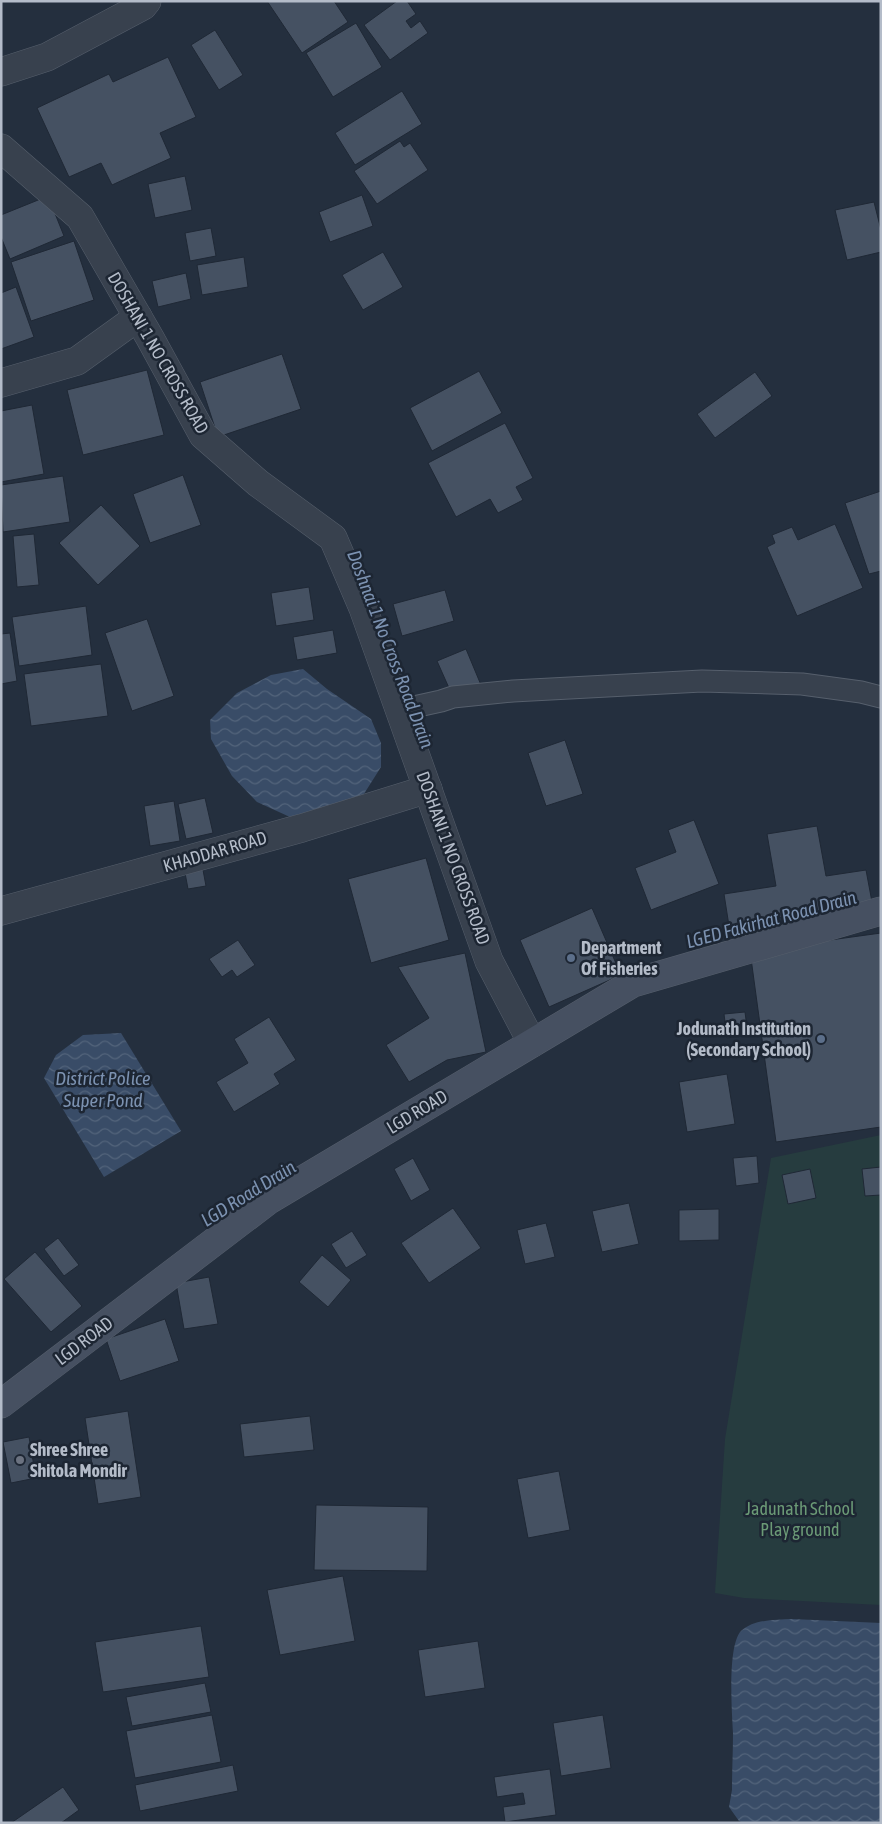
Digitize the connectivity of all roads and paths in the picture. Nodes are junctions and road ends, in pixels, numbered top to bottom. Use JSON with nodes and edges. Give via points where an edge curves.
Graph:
{"nodes":[{"id":1,"x":147,"y":1,"type":"edge"},
{"id":2,"x":1,"y":72,"type":"edge"},
{"id":3,"x":1,"y":148,"type":"edge"},
{"id":4,"x":138,"y":317,"type":"junction"},
{"id":5,"x":1,"y":384,"type":"edge"},
{"id":6,"x":881,"y":697,"type":"edge"},
{"id":7,"x":400,"y":710,"type":"junction"},
{"id":8,"x":428,"y":789,"type":"junction"},
{"id":9,"x":1,"y":911,"type":"edge"},
{"id":10,"x":881,"y":911,"type":"edge"},
{"id":11,"x":532,"y":1043,"type":"junction"},
{"id":12,"x":1,"y":1404,"type":"edge"}],
"edges":[{"from":1,"to":2,"type":"street","via":[[48,57]]},
{"from":3,"to":4,"type":"street","name":"DOSHANI 1 NO CROSS ROAD","via":[[80,217]]},
{"from":4,"to":5,"type":"street","via":[[77,361]]},
{"from":4,"to":7,"type":"street","name":"DOSHANI 1 NO CROSS ROAD","via":[[203,435],[258,483],[332,538],[363,608]]},
{"from":6,"to":7,"type":"street","via":[[802,684],[702,681],[513,691],[453,697]]},
{"from":7,"to":8,"type":"street","name":"DOSHANI 1 NO CROSS ROAD"},
{"from":8,"to":9,"type":"street","name":"KHADDAR ROAD","via":[[302,828]]},
{"from":8,"to":11,"type":"street","name":"DOSHANI 1 NO CROSS ROAD","via":[[489,961]]},
{"from":10,"to":11,"type":"main road","name":"LGD ROAD","via":[[633,983]]},
{"from":11,"to":12,"type":"main road","name":"LGD ROAD","via":[[269,1200]]}]}
